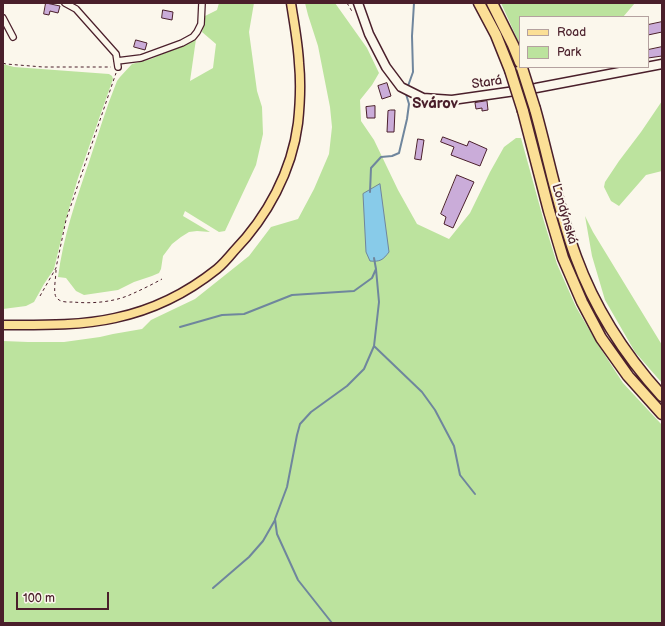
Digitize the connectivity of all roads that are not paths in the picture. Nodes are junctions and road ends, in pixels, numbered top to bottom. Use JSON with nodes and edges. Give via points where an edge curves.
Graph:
{"nodes":[{"id":1,"x":65,"y":3,"type":"edge"},
{"id":2,"x":202,"y":3,"type":"edge"},
{"id":3,"x":291,"y":3,"type":"edge"},
{"id":4,"x":358,"y":3,"type":"edge"},
{"id":5,"x":479,"y":3,"type":"edge"},
{"id":6,"x":492,"y":3,"type":"edge"},
{"id":7,"x":3,"y":18,"type":"edge"},
{"id":8,"x":13,"y":37,"type":"dead end"},
{"id":9,"x":519,"y":61,"type":"edge"},
{"id":10,"x":662,"y":64,"type":"edge"},
{"id":11,"x":649,"y":66,"type":"edge"},
{"id":12,"x":522,"y":68,"type":"edge"},
{"id":13,"x":641,"y":68,"type":"edge"},
{"id":14,"x":3,"y":325,"type":"edge"},
{"id":15,"x":662,"y":396,"type":"edge"},
{"id":16,"x":662,"y":414,"type":"edge"}],
"edges":[{"from":1,"to":2,"type":"street","via":[[76,9],[116,54],[118,64],[141,58],[193,37],[201,24]]},
{"from":3,"to":14,"type":"main road","via":[[300,63],[298,125],[276,194],[244,241],[218,268],[186,290],[145,310],[83,323]]},
{"from":4,"to":13,"type":"street","name":"Stará","via":[[368,34],[386,67],[401,87],[423,98],[452,100],[536,88]]},
{"from":5,"to":16,"type":"highway","name":"Londýnská","bridge":true,"via":[[510,70],[561,252],[582,302],[601,338],[628,376]]},
{"from":6,"to":9,"type":"highway","name":"Londýnská"},
{"from":7,"to":8,"type":"street"},
{"from":10,"to":11,"type":"street","name":"Stará"},
{"from":12,"to":15,"type":"highway","name":"Londýnská","bridge":true,"via":[[560,206],[585,280],[618,341]]}]}
